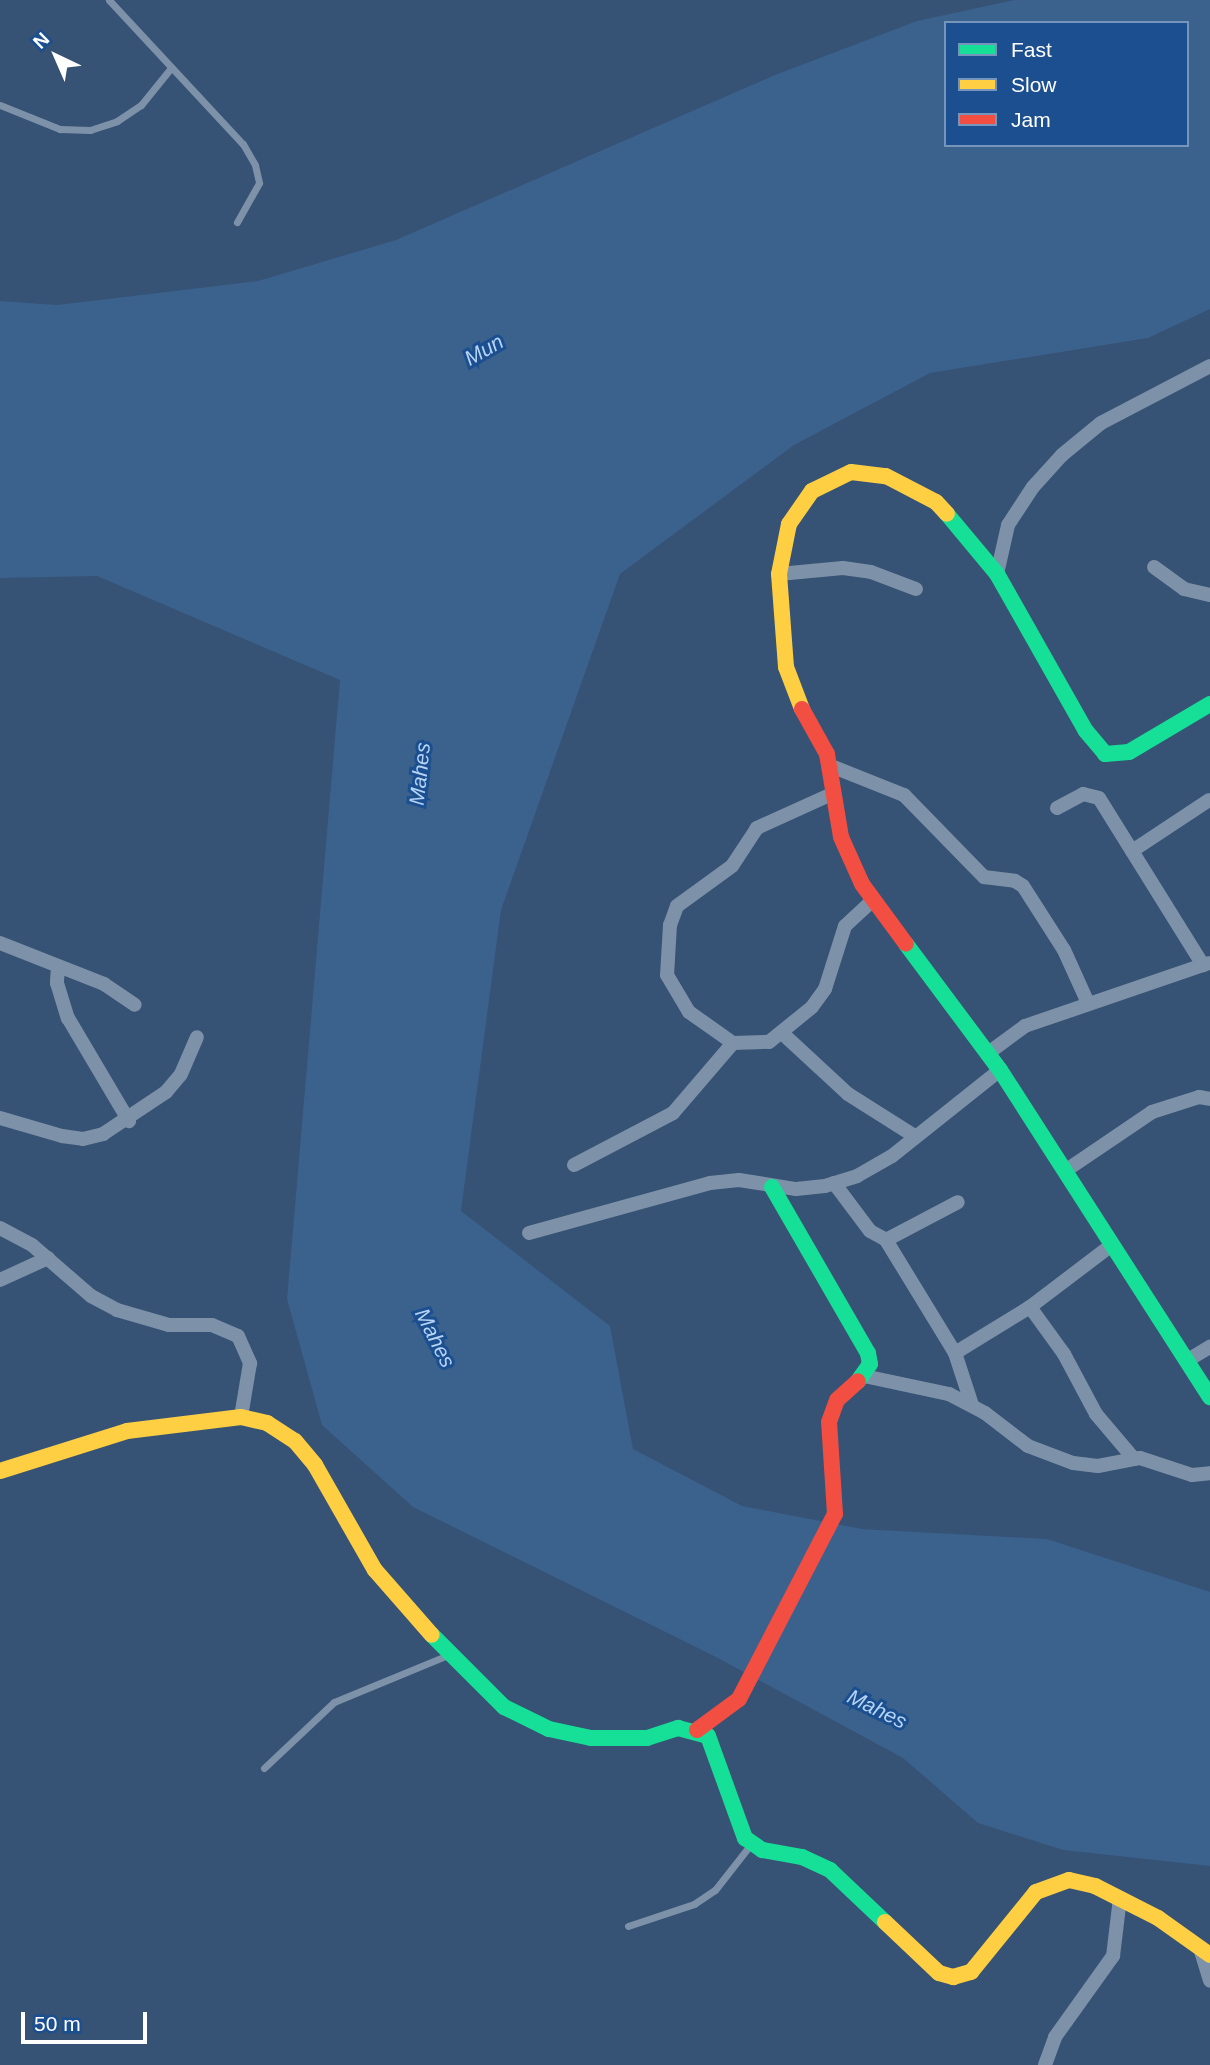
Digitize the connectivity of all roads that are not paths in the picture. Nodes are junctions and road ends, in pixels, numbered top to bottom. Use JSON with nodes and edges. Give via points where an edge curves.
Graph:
{"nodes":[{"id":1,"x":109,"y":0,"type":"edge"},
{"id":2,"x":170,"y":69,"type":"junction"},
{"id":3,"x":0,"y":105,"type":"edge"},
{"id":4,"x":237,"y":222,"type":"dead end"},
{"id":5,"x":1210,"y":366,"type":"edge"},
{"id":6,"x":1154,"y":568,"type":"dead end"},
{"id":7,"x":779,"y":574,"type":"junction"},
{"id":8,"x":997,"y":574,"type":"junction"},
{"id":9,"x":916,"y":589,"type":"dead end"},
{"id":10,"x":1210,"y":596,"type":"edge"},
{"id":11,"x":1210,"y":704,"type":"edge"},
{"id":12,"x":831,"y":766,"type":"junction"},
{"id":13,"x":834,"y":793,"type":"junction"},
{"id":14,"x":1209,"y":800,"type":"edge"},
{"id":15,"x":1057,"y":808,"type":"dead end"},
{"id":16,"x":1132,"y":851,"type":"junction"},
{"id":17,"x":872,"y":901,"type":"junction"},
{"id":18,"x":0,"y":943,"type":"edge"},
{"id":19,"x":1206,"y":964,"type":"edge"},
{"id":20,"x":58,"y":967,"type":"junction"},
{"id":21,"x":1088,"y":1003,"type":"junction"},
{"id":22,"x":135,"y":1005,"type":"dead end"},
{"id":23,"x":782,"y":1033,"type":"junction"},
{"id":24,"x":197,"y":1037,"type":"dead end"},
{"id":25,"x":733,"y":1043,"type":"junction"},
{"id":26,"x":987,"y":1054,"type":"junction"},
{"id":27,"x":1000,"y":1070,"type":"junction"},
{"id":28,"x":1210,"y":1099,"type":"edge"},
{"id":29,"x":0,"y":1118,"type":"edge"},
{"id":30,"x":129,"y":1121,"type":"junction"},
{"id":31,"x":916,"y":1137,"type":"junction"},
{"id":32,"x":575,"y":1165,"type":"dead end"},
{"id":33,"x":1065,"y":1171,"type":"junction"},
{"id":34,"x":834,"y":1183,"type":"junction"},
{"id":35,"x":772,"y":1187,"type":"junction"},
{"id":36,"x":958,"y":1202,"type":"dead end"},
{"id":37,"x":0,"y":1228,"type":"edge"},
{"id":38,"x":529,"y":1233,"type":"dead end"},
{"id":39,"x":886,"y":1240,"type":"junction"},
{"id":40,"x":1113,"y":1244,"type":"junction"},
{"id":41,"x":48,"y":1258,"type":"junction"},
{"id":42,"x":0,"y":1280,"type":"edge"},
{"id":43,"x":1030,"y":1307,"type":"junction"},
{"id":44,"x":1210,"y":1347,"type":"edge"},
{"id":45,"x":956,"y":1353,"type":"junction"},
{"id":46,"x":1188,"y":1360,"type":"junction"},
{"id":47,"x":864,"y":1376,"type":"junction"},
{"id":48,"x":1210,"y":1397,"type":"edge"},
{"id":49,"x":972,"y":1405,"type":"junction"},
{"id":50,"x":241,"y":1417,"type":"junction"},
{"id":51,"x":1134,"y":1459,"type":"junction"},
{"id":52,"x":0,"y":1471,"type":"edge"},
{"id":53,"x":1210,"y":1473,"type":"edge"},
{"id":54,"x":449,"y":1654,"type":"junction"},
{"id":55,"x":697,"y":1730,"type":"junction"},
{"id":56,"x":264,"y":1768,"type":"dead end"},
{"id":57,"x":752,"y":1843,"type":"junction"},
{"id":58,"x":1120,"y":1898,"type":"junction"},
{"id":59,"x":628,"y":1926,"type":"dead end"},
{"id":60,"x":1204,"y":1951,"type":"edge"},
{"id":61,"x":1210,"y":1980,"type":"edge"},
{"id":62,"x":1045,"y":2065,"type":"edge"}],
"edges":[{"from":1,"to":2,"type":"lane"},
{"from":2,"to":3,"type":"lane","via":[[141,105],[117,121],[90,130],[60,129]]},
{"from":2,"to":4,"type":"lane","via":[[243,144],[255,165],[259,183]]},
{"from":5,"to":8,"type":"street","via":[[1124,409],[1062,455],[1007,525]]},
{"from":6,"to":10,"type":"street","via":[[1184,589]]},
{"from":7,"to":8,"type":"street","via":[[781,547],[799,506],[819,487],[851,472],[886,476],[928,496],[952,516]]},
{"from":7,"to":9,"type":"street","via":[[843,568],[871,572]]},
{"from":7,"to":12,"type":"street","via":[[789,677]]},
{"from":8,"to":11,"type":"street","via":[[1086,731],[1105,754],[1129,752]]},
{"from":12,"to":13,"type":"street"},
{"from":12,"to":21,"type":"street","via":[[913,801],[984,877],[1023,886],[1064,950]]},
{"from":13,"to":17,"type":"street","via":[[841,837]]},
{"from":13,"to":25,"type":"street","via":[[757,828],[732,866],[677,906],[670,925],[667,975],[689,1012]]},
{"from":14,"to":16,"type":"street"},
{"from":15,"to":16,"type":"street","via":[[1083,794],[1099,798]]},
{"from":16,"to":19,"type":"street"},
{"from":17,"to":23,"type":"street","via":[[845,926],[825,989]]},
{"from":17,"to":26,"type":"street"},
{"from":18,"to":20,"type":"street"},
{"from":19,"to":21,"type":"street"},
{"from":20,"to":22,"type":"street","via":[[104,984]]},
{"from":20,"to":30,"type":"street","via":[[59,992],[68,1018]]},
{"from":21,"to":26,"type":"street","via":[[1025,1026]]},
{"from":23,"to":25,"type":"street","via":[[759,1044]]},
{"from":23,"to":31,"type":"street","via":[[848,1094]]},
{"from":24,"to":30,"type":"street","via":[[181,1074]]},
{"from":25,"to":32,"type":"street","via":[[673,1113]]},
{"from":26,"to":27,"type":"street"},
{"from":27,"to":31,"type":"street"},
{"from":27,"to":33,"type":"street"},
{"from":28,"to":33,"type":"street","via":[[1199,1097],[1152,1112]]},
{"from":29,"to":30,"type":"street","via":[[83,1139]]},
{"from":31,"to":34,"type":"street","via":[[857,1175]]},
{"from":33,"to":40,"type":"street"},
{"from":34,"to":35,"type":"street","via":[[796,1189]]},
{"from":34,"to":39,"type":"street","via":[[870,1231]]},
{"from":35,"to":38,"type":"street","via":[[739,1180],[710,1183]]},
{"from":35,"to":47,"type":"street","via":[[868,1353],[870,1364]]},
{"from":36,"to":39,"type":"street"},
{"from":37,"to":41,"type":"street"},
{"from":39,"to":45,"type":"street"},
{"from":40,"to":43,"type":"street"},
{"from":40,"to":46,"type":"street"},
{"from":41,"to":42,"type":"street"},
{"from":41,"to":50,"type":"street","via":[[91,1296],[117,1310],[169,1325],[212,1325],[238,1336],[250,1363]]},
{"from":43,"to":45,"type":"street"},
{"from":43,"to":51,"type":"street","via":[[1064,1354],[1096,1414]]},
{"from":44,"to":46,"type":"street"},
{"from":45,"to":49,"type":"street"},
{"from":46,"to":48,"type":"street"},
{"from":47,"to":49,"type":"street","via":[[949,1394]]},
{"from":47,"to":55,"type":"street","via":[[837,1400],[829,1422],[835,1514],[739,1699]]},
{"from":49,"to":51,"type":"street","via":[[1028,1446],[1073,1463],[1098,1466]]},
{"from":50,"to":52,"type":"street","via":[[127,1431]]},
{"from":50,"to":54,"type":"street","via":[[267,1423],[295,1441],[314,1465],[361,1552]]},
{"from":51,"to":53,"type":"street","via":[[1160,1461],[1192,1475]]},
{"from":54,"to":55,"type":"street","via":[[504,1707],[549,1729],[612,1740],[647,1738],[678,1728]]},
{"from":54,"to":56,"type":"lane","via":[[334,1702]]},
{"from":55,"to":57,"type":"street","via":[[715,1749],[739,1822]]},
{"from":57,"to":58,"type":"street","via":[[762,1850],[816,1861],[926,1962],[953,1977],[971,1972],[1022,1905],[1052,1884],[1080,1880]]},
{"from":57,"to":59,"type":"lane","via":[[715,1890],[694,1904]]},
{"from":58,"to":60,"type":"street"},
{"from":58,"to":62,"type":"street","via":[[1112,1956],[1055,2037]]},
{"from":60,"to":61,"type":"street"}]}
